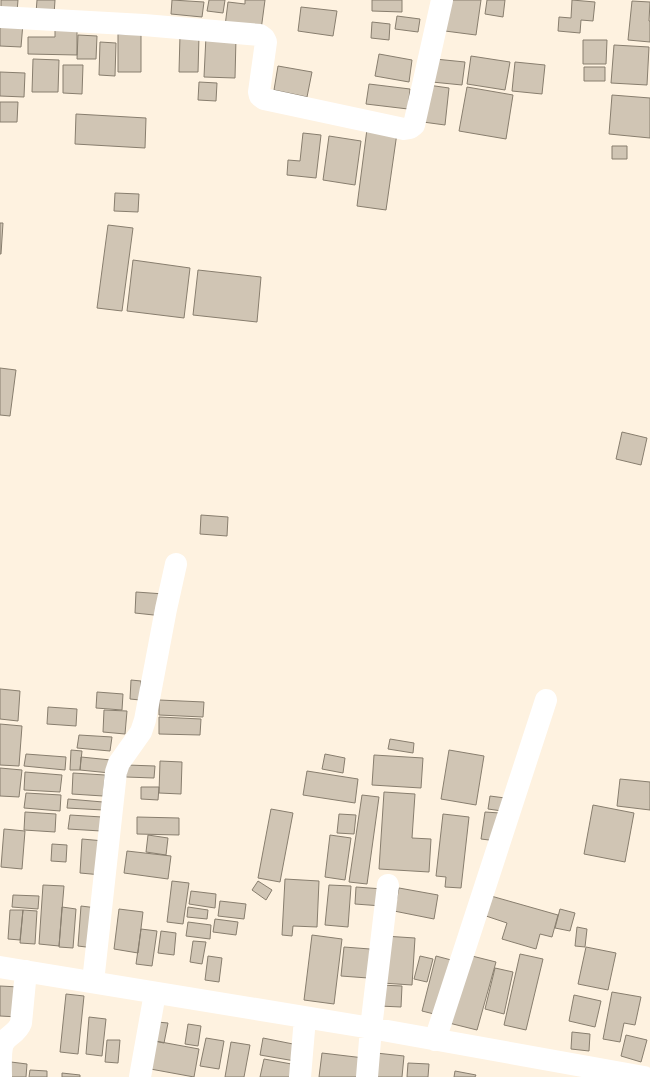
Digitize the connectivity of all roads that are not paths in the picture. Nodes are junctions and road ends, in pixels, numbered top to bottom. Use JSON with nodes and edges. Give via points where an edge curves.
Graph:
{"nodes":[{"id":1,"x":442,"y":0,"type":"edge"},
{"id":2,"x":60,"y":10,"type":"edge"},
{"id":3,"x":0,"y":18,"type":"edge"},
{"id":4,"x":176,"y":564,"type":"dead end"},
{"id":5,"x":546,"y":700,"type":"dead end"},
{"id":6,"x":388,"y":885,"type":"dead end"},
{"id":7,"x":0,"y":967,"type":"edge"},
{"id":8,"x":26,"y":971,"type":"junction"},
{"id":9,"x":93,"y":982,"type":"junction"},
{"id":10,"x":156,"y":993,"type":"junction"},
{"id":11,"x":305,"y":1018,"type":"junction"},
{"id":12,"x":371,"y":1028,"type":"junction"},
{"id":13,"x":435,"y":1040,"type":"junction"},
{"id":14,"x":1,"y":1077,"type":"edge"},
{"id":15,"x":140,"y":1077,"type":"edge"},
{"id":16,"x":300,"y":1077,"type":"edge"},
{"id":17,"x":367,"y":1077,"type":"edge"},
{"id":18,"x":644,"y":1077,"type":"edge"}],
"edges":[{"from":1,"to":2,"type":"street","via":[[414,125],[404,129],[264,99],[259,92],[266,42],[260,35],[144,25]]},
{"from":2,"to":3,"type":"street"},
{"from":4,"to":9,"type":"street","via":[[145,720],[116,772]]},
{"from":5,"to":13,"type":"street"},
{"from":6,"to":12,"type":"street"},
{"from":7,"to":8,"type":"street"},
{"from":8,"to":9,"type":"street"},
{"from":8,"to":14,"type":"street","via":[[21,1023],[1,1049]]},
{"from":9,"to":10,"type":"street"},
{"from":10,"to":11,"type":"street"},
{"from":10,"to":15,"type":"street"},
{"from":11,"to":12,"type":"street"},
{"from":11,"to":16,"type":"street"},
{"from":12,"to":13,"type":"street"},
{"from":12,"to":17,"type":"street"},
{"from":13,"to":18,"type":"street"}]}
